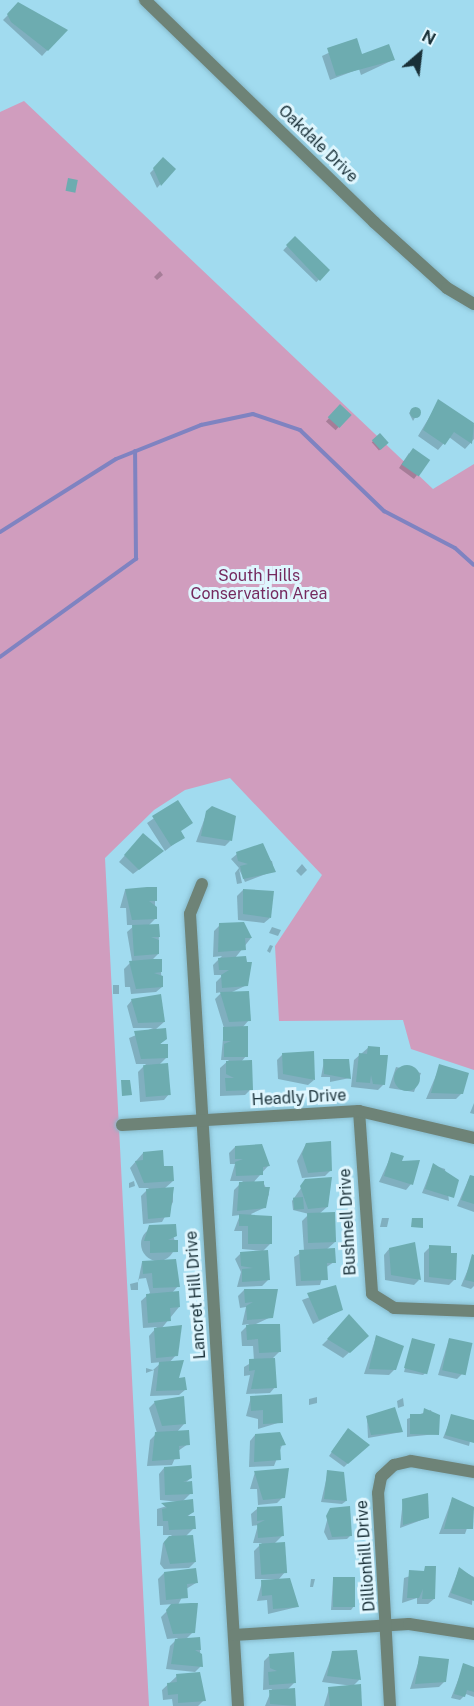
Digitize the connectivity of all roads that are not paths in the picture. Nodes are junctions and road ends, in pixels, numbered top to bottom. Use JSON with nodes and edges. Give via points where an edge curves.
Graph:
{"nodes":[{"id":1,"x":145,"y":0,"type":"edge"},
{"id":2,"x":474,"y":304,"type":"edge"},
{"id":3,"x":202,"y":884,"type":"dead end"},
{"id":4,"x":359,"y":1111,"type":"junction"},
{"id":5,"x":202,"y":1119,"type":"junction"},
{"id":6,"x":122,"y":1125,"type":"dead end"},
{"id":7,"x":474,"y":1138,"type":"edge"},
{"id":8,"x":474,"y":1311,"type":"edge"},
{"id":9,"x":474,"y":1472,"type":"edge"},
{"id":10,"x":387,"y":1625,"type":"junction"},
{"id":11,"x":474,"y":1634,"type":"edge"},
{"id":12,"x":234,"y":1635,"type":"junction"},
{"id":13,"x":238,"y":1706,"type":"edge"},
{"id":14,"x":390,"y":1706,"type":"edge"}],
"edges":[{"from":1,"to":2,"type":"street","name":"Oakdale Drive","via":[[374,222],[447,288]]},
{"from":3,"to":5,"type":"street","name":"Lancret Hill Drive","via":[[190,914]]},
{"from":4,"to":5,"type":"street","name":"Headly Drive"},
{"from":4,"to":7,"type":"street","name":"Headly Drive","via":[[405,1118]]},
{"from":4,"to":8,"type":"street","name":"Bushnell Drive","via":[[372,1294],[394,1308]]},
{"from":5,"to":6,"type":"street","name":"Headly Drive"},
{"from":5,"to":12,"type":"street","name":"Lancret Hill Drive"},
{"from":9,"to":10,"type":"street","name":"Dillionhill Drive","via":[[411,1461],[394,1465],[381,1477]]},
{"from":10,"to":11,"type":"street","via":[[426,1624]]},
{"from":10,"to":12,"type":"street"},
{"from":10,"to":14,"type":"street"},
{"from":12,"to":13,"type":"street","name":"Lancret Hill Drive"}]}
